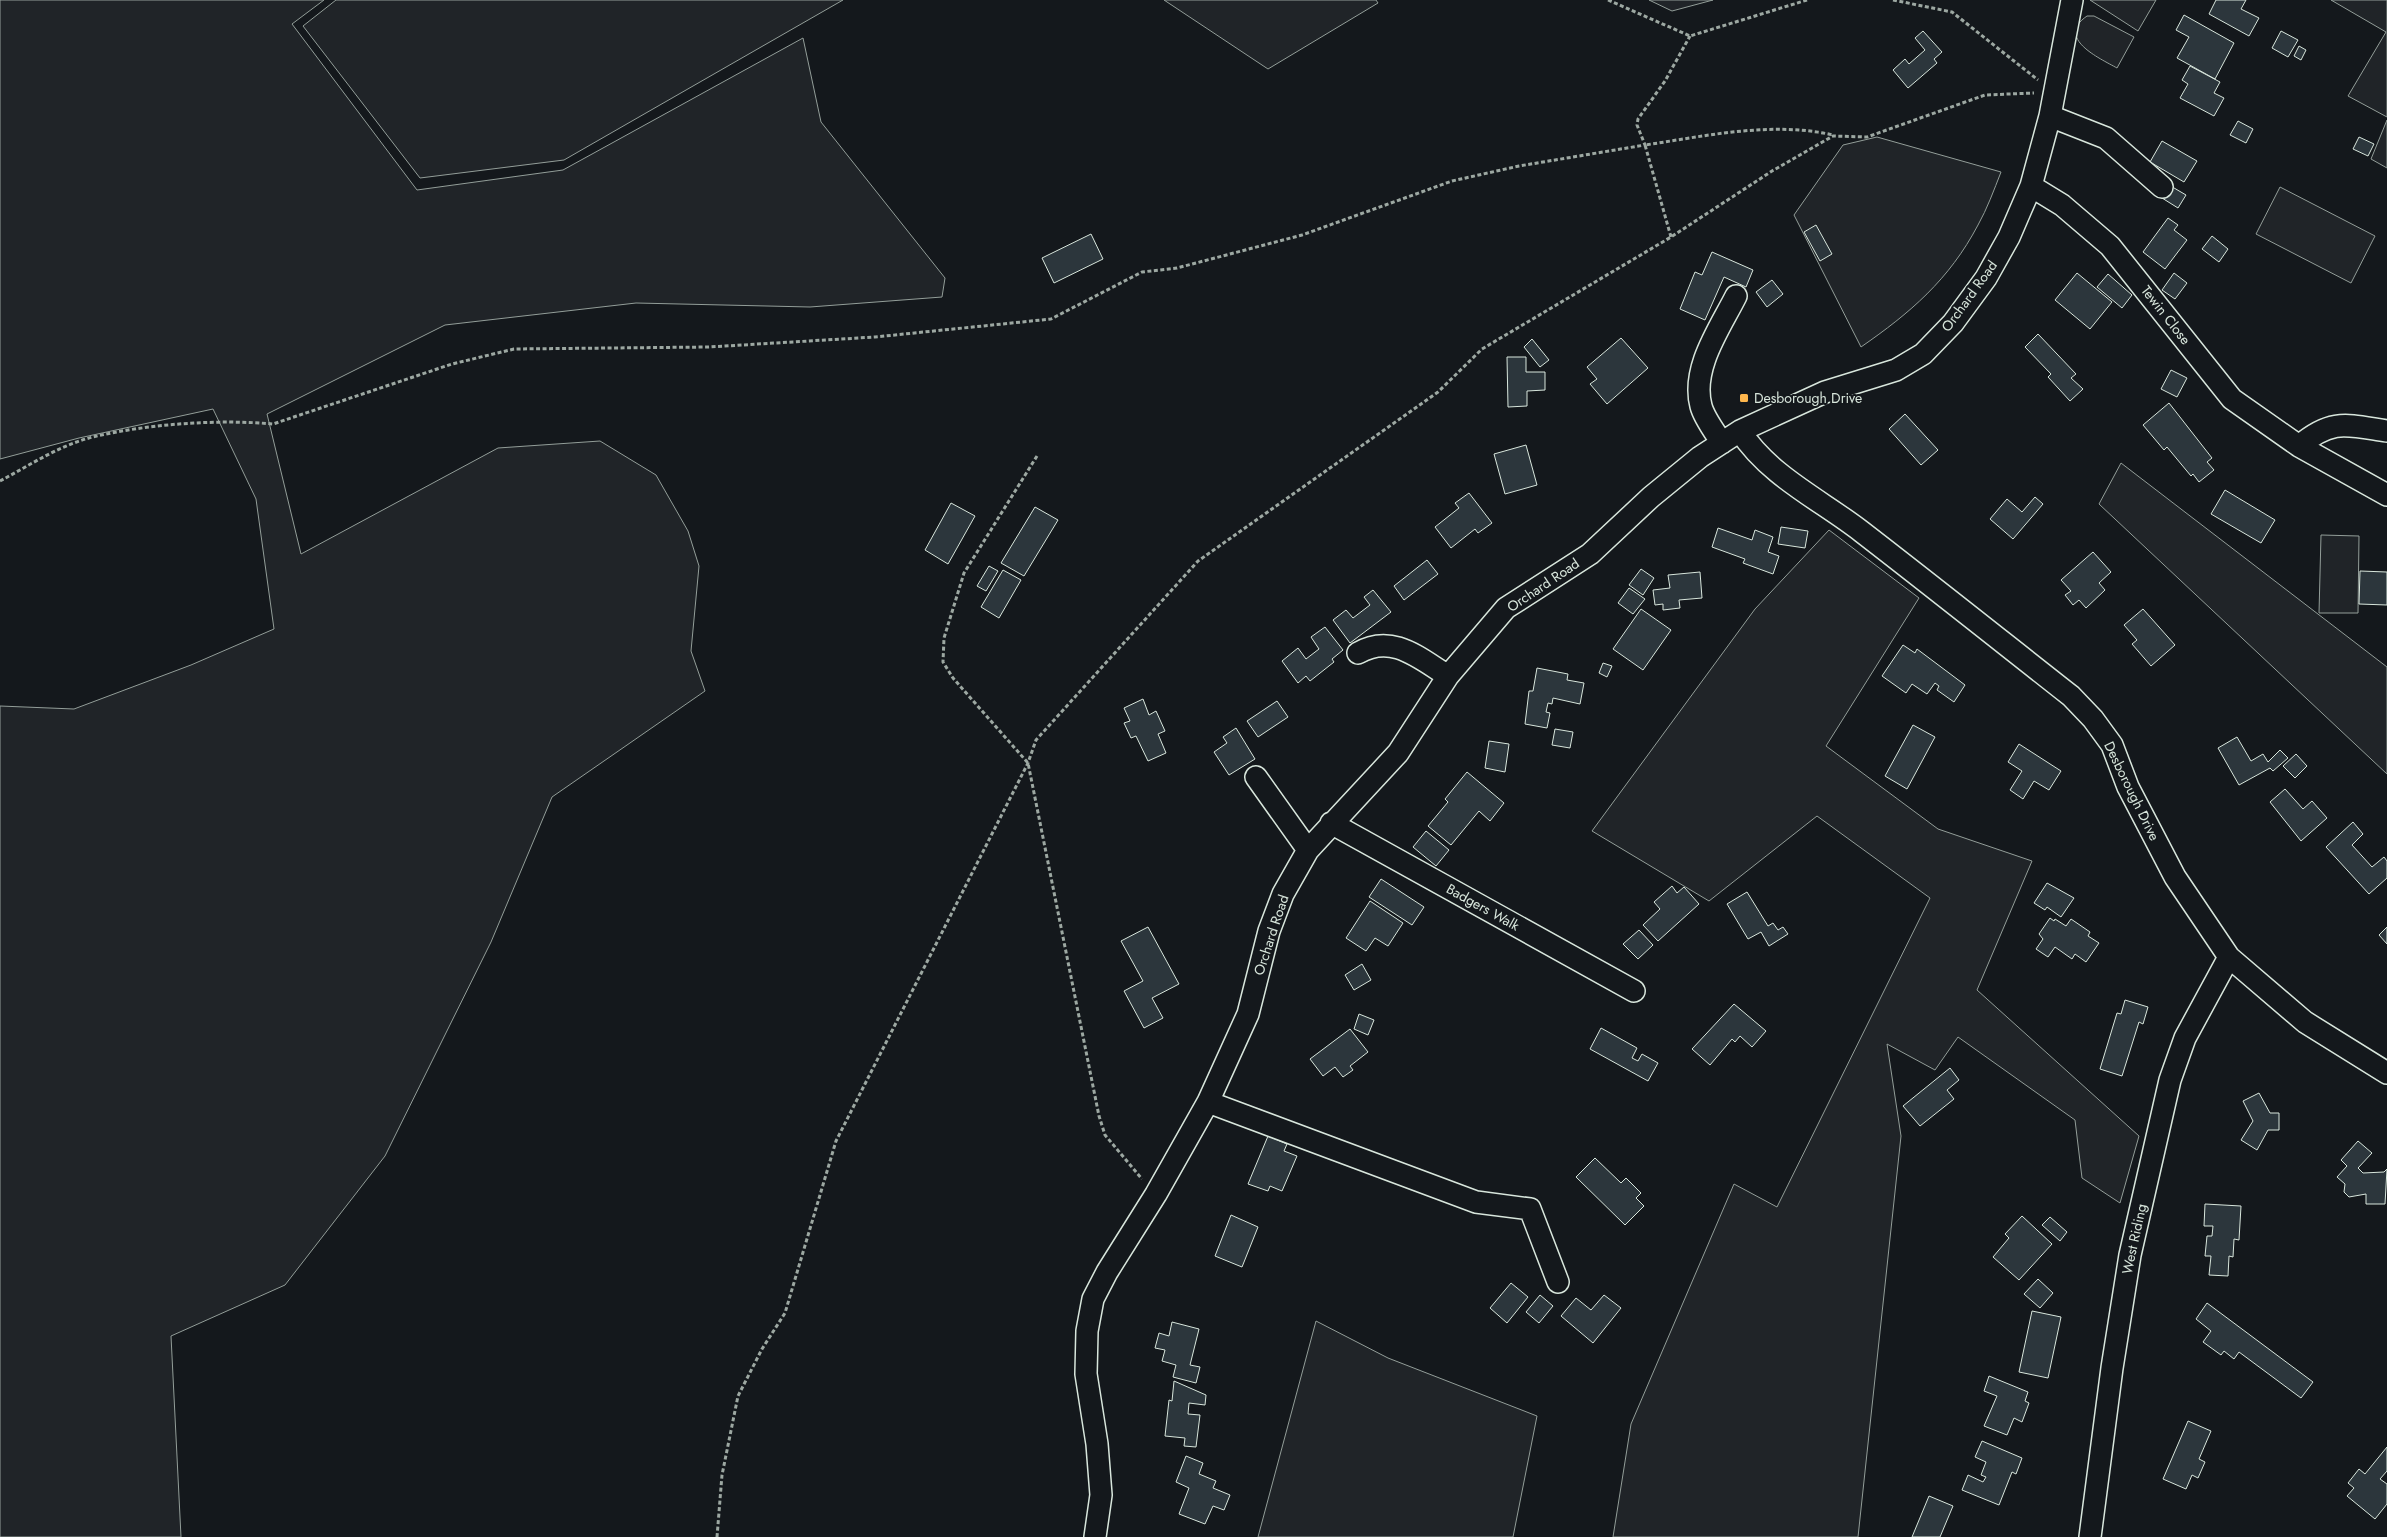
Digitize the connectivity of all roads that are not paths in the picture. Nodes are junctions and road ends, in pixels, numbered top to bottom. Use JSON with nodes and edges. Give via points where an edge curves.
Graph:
{"nodes":[{"id":1,"x":2072,"y":0,"type":"edge"},
{"id":2,"x":2050,"y":116,"type":"junction"},
{"id":3,"x":2031,"y":186,"type":"junction"},
{"id":4,"x":2162,"y":187,"type":"dead end"},
{"id":5,"x":1736,"y":296,"type":"dead end"},
{"id":6,"x":2387,"y":431,"type":"edge"},
{"id":7,"x":1740,"y":432,"type":"junction"},
{"id":8,"x":1722,"y":443,"type":"junction"},
{"id":9,"x":2299,"y":446,"type":"junction"},
{"id":10,"x":2387,"y":495,"type":"edge"},
{"id":11,"x":1358,"y":653,"type":"dead end"},
{"id":12,"x":1448,"y":676,"type":"junction"},
{"id":13,"x":1256,"y":777,"type":"dead end"},
{"id":14,"x":1331,"y":822,"type":"junction"},
{"id":15,"x":1308,"y":850,"type":"junction"},
{"id":16,"x":2230,"y":956,"type":"junction"},
{"id":17,"x":1634,"y":992,"type":"dead end"},
{"id":18,"x":2387,"y":1073,"type":"edge"},
{"id":19,"x":1208,"y":1102,"type":"junction"},
{"id":20,"x":1558,"y":1282,"type":"dead end"},
{"id":21,"x":1095,"y":1537,"type":"edge"},
{"id":22,"x":2090,"y":1537,"type":"edge"}],
"edges":[{"from":1,"to":2,"type":"street","name":"Orchard Road"},
{"from":2,"to":3,"type":"street","name":"Orchard Road"},
{"from":2,"to":4,"type":"street","via":[[2106,138]]},
{"from":3,"to":7,"type":"street","name":"Orchard Road","via":[[1986,278],[1953,323],[1923,354],[1896,370],[1825,392]]},
{"from":3,"to":9,"type":"street","name":"Tewin Close","via":[[2062,205],[2110,246],[2232,399]]},
{"from":5,"to":8,"type":"street","via":[[1706,356],[1700,376],[1701,407]]},
{"from":6,"to":9,"type":"street","via":[[2339,424],[2314,433]]},
{"from":7,"to":8,"type":"street","name":"Orchard Road"},
{"from":7,"to":16,"type":"street","name":"Desborough Drive","via":[[1750,448],[1766,462],[1876,542],[2071,696],[2093,719],[2112,745],[2128,787],[2174,877]]},
{"from":8,"to":12,"type":"street","name":"Orchard Road","via":[[1651,497],[1590,554],[1506,608]]},
{"from":9,"to":10,"type":"street","name":"Tewin Close"},
{"from":11,"to":12,"type":"street","via":[[1371,645],[1400,646]]},
{"from":12,"to":14,"type":"street","name":"Orchard Road","via":[[1398,753]]},
{"from":13,"to":15,"type":"street"},
{"from":14,"to":15,"type":"street","name":"Orchard Road"},
{"from":14,"to":17,"type":"street","name":"Badgers Walk"},
{"from":15,"to":19,"type":"street","name":"Orchard Road","via":[[1283,894],[1269,932],[1248,1014]]},
{"from":16,"to":18,"type":"street","name":"Desborough Drive","via":[[2305,1022]]},
{"from":16,"to":22,"type":"street","name":"West Riding","via":[[2185,1038],[2170,1080],[2130,1255]]},
{"from":19,"to":20,"type":"street","via":[[1476,1202],[1530,1209]]},
{"from":19,"to":21,"type":"street","name":"Orchard Road","via":[[1094,1299],[1087,1331],[1086,1374],[1101,1495]]}]}
